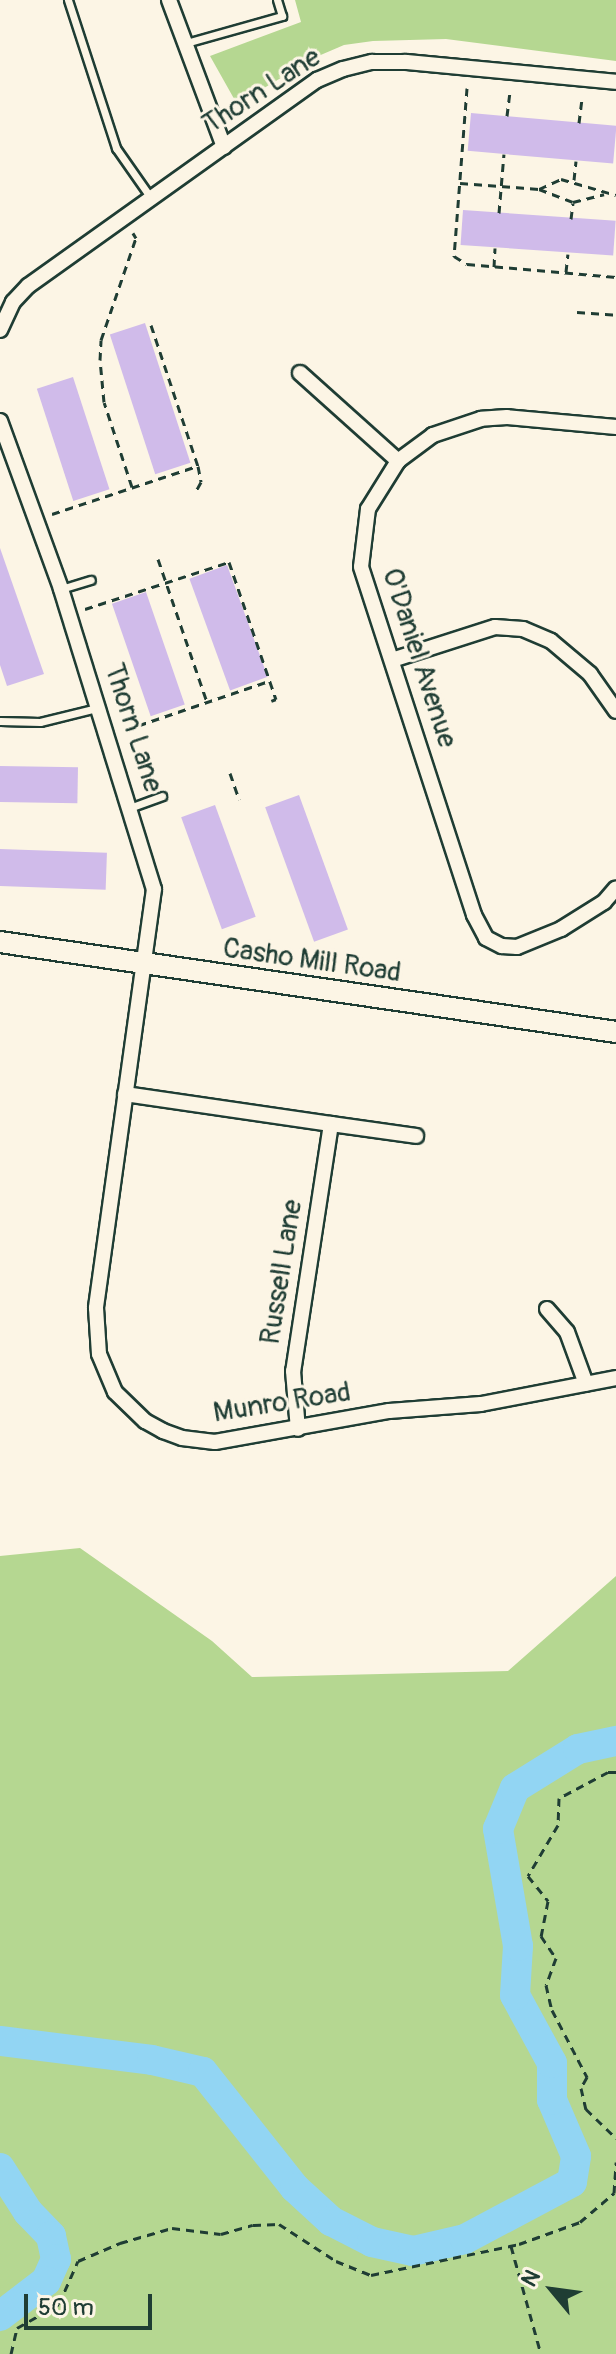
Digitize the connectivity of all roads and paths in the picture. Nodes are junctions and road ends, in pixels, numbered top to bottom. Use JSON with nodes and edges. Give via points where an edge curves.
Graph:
{"nodes":[{"id":1,"x":68,"y":0,"type":"edge"},
{"id":2,"x":169,"y":0,"type":"edge"},
{"id":3,"x":277,"y":0,"type":"edge"},
{"id":4,"x":184,"y":44,"type":"junction"},
{"id":5,"x":616,"y":82,"type":"edge"},
{"id":6,"x":467,"y":88,"type":"dead end"},
{"id":7,"x":510,"y":92,"type":"dead end"},
{"id":8,"x":582,"y":99,"type":"dead end"},
{"id":9,"x":507,"y":116,"type":"dead end"},
{"id":10,"x":579,"y":123,"type":"dead end"},
{"id":11,"x":224,"y":147,"type":"junction"},
{"id":12,"x":504,"y":154,"type":"dead end"},
{"id":13,"x":576,"y":161,"type":"dead end"},
{"id":14,"x":574,"y":180,"type":"junction"},
{"id":15,"x":460,"y":183,"type":"junction"},
{"id":16,"x":502,"y":186,"type":"junction"},
{"id":17,"x":539,"y":189,"type":"junction"},
{"id":18,"x":604,"y":194,"type":"junction"},
{"id":19,"x":616,"y":195,"type":"edge"},
{"id":20,"x":151,"y":198,"type":"junction"},
{"id":21,"x":573,"y":202,"type":"junction"},
{"id":22,"x":499,"y":213,"type":"dead end"},
{"id":23,"x":571,"y":219,"type":"dead end"},
{"id":24,"x":133,"y":233,"type":"dead end"},
{"id":25,"x":495,"y":248,"type":"dead end"},
{"id":26,"x":568,"y":254,"type":"dead end"},
{"id":27,"x":494,"y":267,"type":"junction"},
{"id":28,"x":566,"y":272,"type":"junction"},
{"id":29,"x":616,"y":277,"type":"edge"},
{"id":30,"x":577,"y":312,"type":"dead end"},
{"id":31,"x":616,"y":315,"type":"edge"},
{"id":32,"x":151,"y":325,"type":"dead end"},
{"id":33,"x":0,"y":330,"type":"edge"},
{"id":34,"x":300,"y":373,"type":"dead end"},
{"id":35,"x":0,"y":421,"type":"edge"},
{"id":36,"x":616,"y":427,"type":"edge"},
{"id":37,"x":398,"y":461,"type":"junction"},
{"id":38,"x":198,"y":466,"type":"junction"},
{"id":39,"x":132,"y":487,"type":"junction"},
{"id":40,"x":195,"y":493,"type":"dead end"},
{"id":41,"x":52,"y":514,"type":"dead end"},
{"id":42,"x":158,"y":559,"type":"dead end"},
{"id":43,"x":91,"y":580,"type":"dead end"},
{"id":44,"x":166,"y":583,"type":"junction"},
{"id":45,"x":61,"y":589,"type":"junction"},
{"id":46,"x":85,"y":609,"type":"dead end"},
{"id":47,"x":392,"y":660,"type":"junction"},
{"id":48,"x":270,"y":680,"type":"junction"},
{"id":49,"x":271,"y":701,"type":"dead end"},
{"id":50,"x":207,"y":702,"type":"junction"},
{"id":51,"x":99,"y":707,"type":"junction"},
{"id":52,"x":616,"y":711,"type":"edge"},
{"id":53,"x":0,"y":721,"type":"edge"},
{"id":54,"x":125,"y":730,"type":"dead end"},
{"id":55,"x":230,"y":773,"type":"dead end"},
{"id":56,"x":162,"y":796,"type":"dead end"},
{"id":57,"x":239,"y":799,"type":"dead end"},
{"id":58,"x":132,"y":807,"type":"junction"},
{"id":59,"x":616,"y":888,"type":"edge"},
{"id":60,"x":0,"y":942,"type":"edge"},
{"id":61,"x":143,"y":965,"type":"junction"},
{"id":62,"x":616,"y":1032,"type":"edge"},
{"id":63,"x":125,"y":1094,"type":"junction"},
{"id":64,"x":331,"y":1124,"type":"junction"},
{"id":65,"x":416,"y":1136,"type":"dead end"},
{"id":66,"x":547,"y":1309,"type":"dead end"},
{"id":67,"x":616,"y":1378,"type":"edge"},
{"id":68,"x":586,"y":1384,"type":"junction"},
{"id":69,"x":298,"y":1429,"type":"junction"},
{"id":70,"x":616,"y":1772,"type":"edge"},
{"id":71,"x":616,"y":2138,"type":"edge"},
{"id":72,"x":616,"y":2162,"type":"edge"},
{"id":73,"x":511,"y":2245,"type":"junction"},
{"id":74,"x":11,"y":2354,"type":"edge"},
{"id":75,"x":541,"y":2354,"type":"edge"}],
"edges":[{"from":1,"to":20,"type":"lane","via":[[116,148]]},
{"from":2,"to":4,"type":"street"},
{"from":3,"to":4,"type":"lane","via":[[282,16]]},
{"from":4,"to":11,"type":"street"},
{"from":5,"to":11,"type":"street","name":"Thorn Lane","via":[[372,62],[317,80]]},
{"from":6,"to":15,"type":"path"},
{"from":7,"to":9,"type":"path"},
{"from":8,"to":10,"type":"path"},
{"from":11,"to":20,"type":"street","name":"Thorn Lane"},
{"from":12,"to":16,"type":"path"},
{"from":13,"to":14,"type":"path"},
{"from":14,"to":17,"type":"path","via":[[561,179]]},
{"from":14,"to":18,"type":"path"},
{"from":15,"to":16,"type":"path"},
{"from":15,"to":27,"type":"path","via":[[454,256],[467,264]]},
{"from":16,"to":17,"type":"path"},
{"from":16,"to":22,"type":"path"},
{"from":17,"to":21,"type":"path"},
{"from":18,"to":19,"type":"path"},
{"from":18,"to":21,"type":"path"},
{"from":20,"to":33,"type":"street","name":"Thorn Lane","via":[[28,286],[13,302]]},
{"from":21,"to":23,"type":"path"},
{"from":24,"to":39,"type":"path","via":[[136,238],[101,340],[100,360],[104,402]]},
{"from":25,"to":27,"type":"path"},
{"from":26,"to":28,"type":"path"},
{"from":27,"to":28,"type":"path"},
{"from":28,"to":29,"type":"path"},
{"from":30,"to":31,"type":"path"},
{"from":32,"to":38,"type":"path"},
{"from":34,"to":37,"type":"street"},
{"from":35,"to":45,"type":"street","name":"Thorn Lane"},
{"from":36,"to":37,"type":"street","name":"O'Daniel Avenue","via":[[481,419],[433,435]]},
{"from":37,"to":47,"type":"street","name":"O'Daniel Avenue","via":[[368,509],[361,567]]},
{"from":38,"to":39,"type":"path"},
{"from":38,"to":40,"type":"path","via":[[201,482]]},
{"from":39,"to":41,"type":"path"},
{"from":42,"to":44,"type":"path"},
{"from":43,"to":45,"type":"lane"},
{"from":44,"to":46,"type":"path"},
{"from":44,"to":48,"type":"path","via":[[229,562]]},
{"from":44,"to":50,"type":"path"},
{"from":45,"to":51,"type":"street","name":"Thorn Lane"},
{"from":47,"to":52,"type":"street","via":[[495,627],[523,629],[551,641],[590,674]]},
{"from":47,"to":59,"type":"street","name":"O'Daniel Avenue","via":[[474,915],[486,938],[517,947],[561,929],[604,902]]},
{"from":48,"to":49,"type":"path","via":[[276,699]]},
{"from":48,"to":50,"type":"path"},
{"from":50,"to":54,"type":"path"},
{"from":51,"to":53,"type":"lane","via":[[40,722]]},
{"from":51,"to":58,"type":"street","name":"Thorn Lane"},
{"from":55,"to":57,"type":"path"},
{"from":56,"to":58,"type":"lane"},
{"from":58,"to":61,"type":"street","name":"Thorn Lane","via":[[154,889]]},
{"from":60,"to":61,"type":"street","name":"Casho Mill Road"},
{"from":61,"to":62,"type":"street","name":"Casho Mill Road"},
{"from":61,"to":63,"type":"street","name":"Munro Road"},
{"from":63,"to":64,"type":"street"},
{"from":63,"to":69,"type":"street","name":"Munro Road","via":[[96,1308],[95,1333],[105,1374],[145,1421],[182,1438],[234,1441]]},
{"from":64,"to":65,"type":"street"},
{"from":64,"to":69,"type":"street","name":"Russell Lane","via":[[295,1356]]},
{"from":66,"to":68,"type":"street","via":[[567,1332]]},
{"from":67,"to":68,"type":"street","name":"Munro Road"},
{"from":68,"to":69,"type":"street","name":"Munro Road"},
{"from":70,"to":71,"type":"path","via":[[559,1798],[558,1825],[528,1876],[548,1901],[541,1936],[556,1958],[546,1985],[552,2010],[587,2077],[581,2088],[586,2109]]},
{"from":72,"to":73,"type":"path","via":[[614,2193],[580,2222]]},
{"from":73,"to":74,"type":"path","via":[[371,2275],[336,2261],[279,2224],[221,2234],[172,2228],[78,2261],[59,2304],[17,2328]]},
{"from":73,"to":75,"type":"path"}]}
